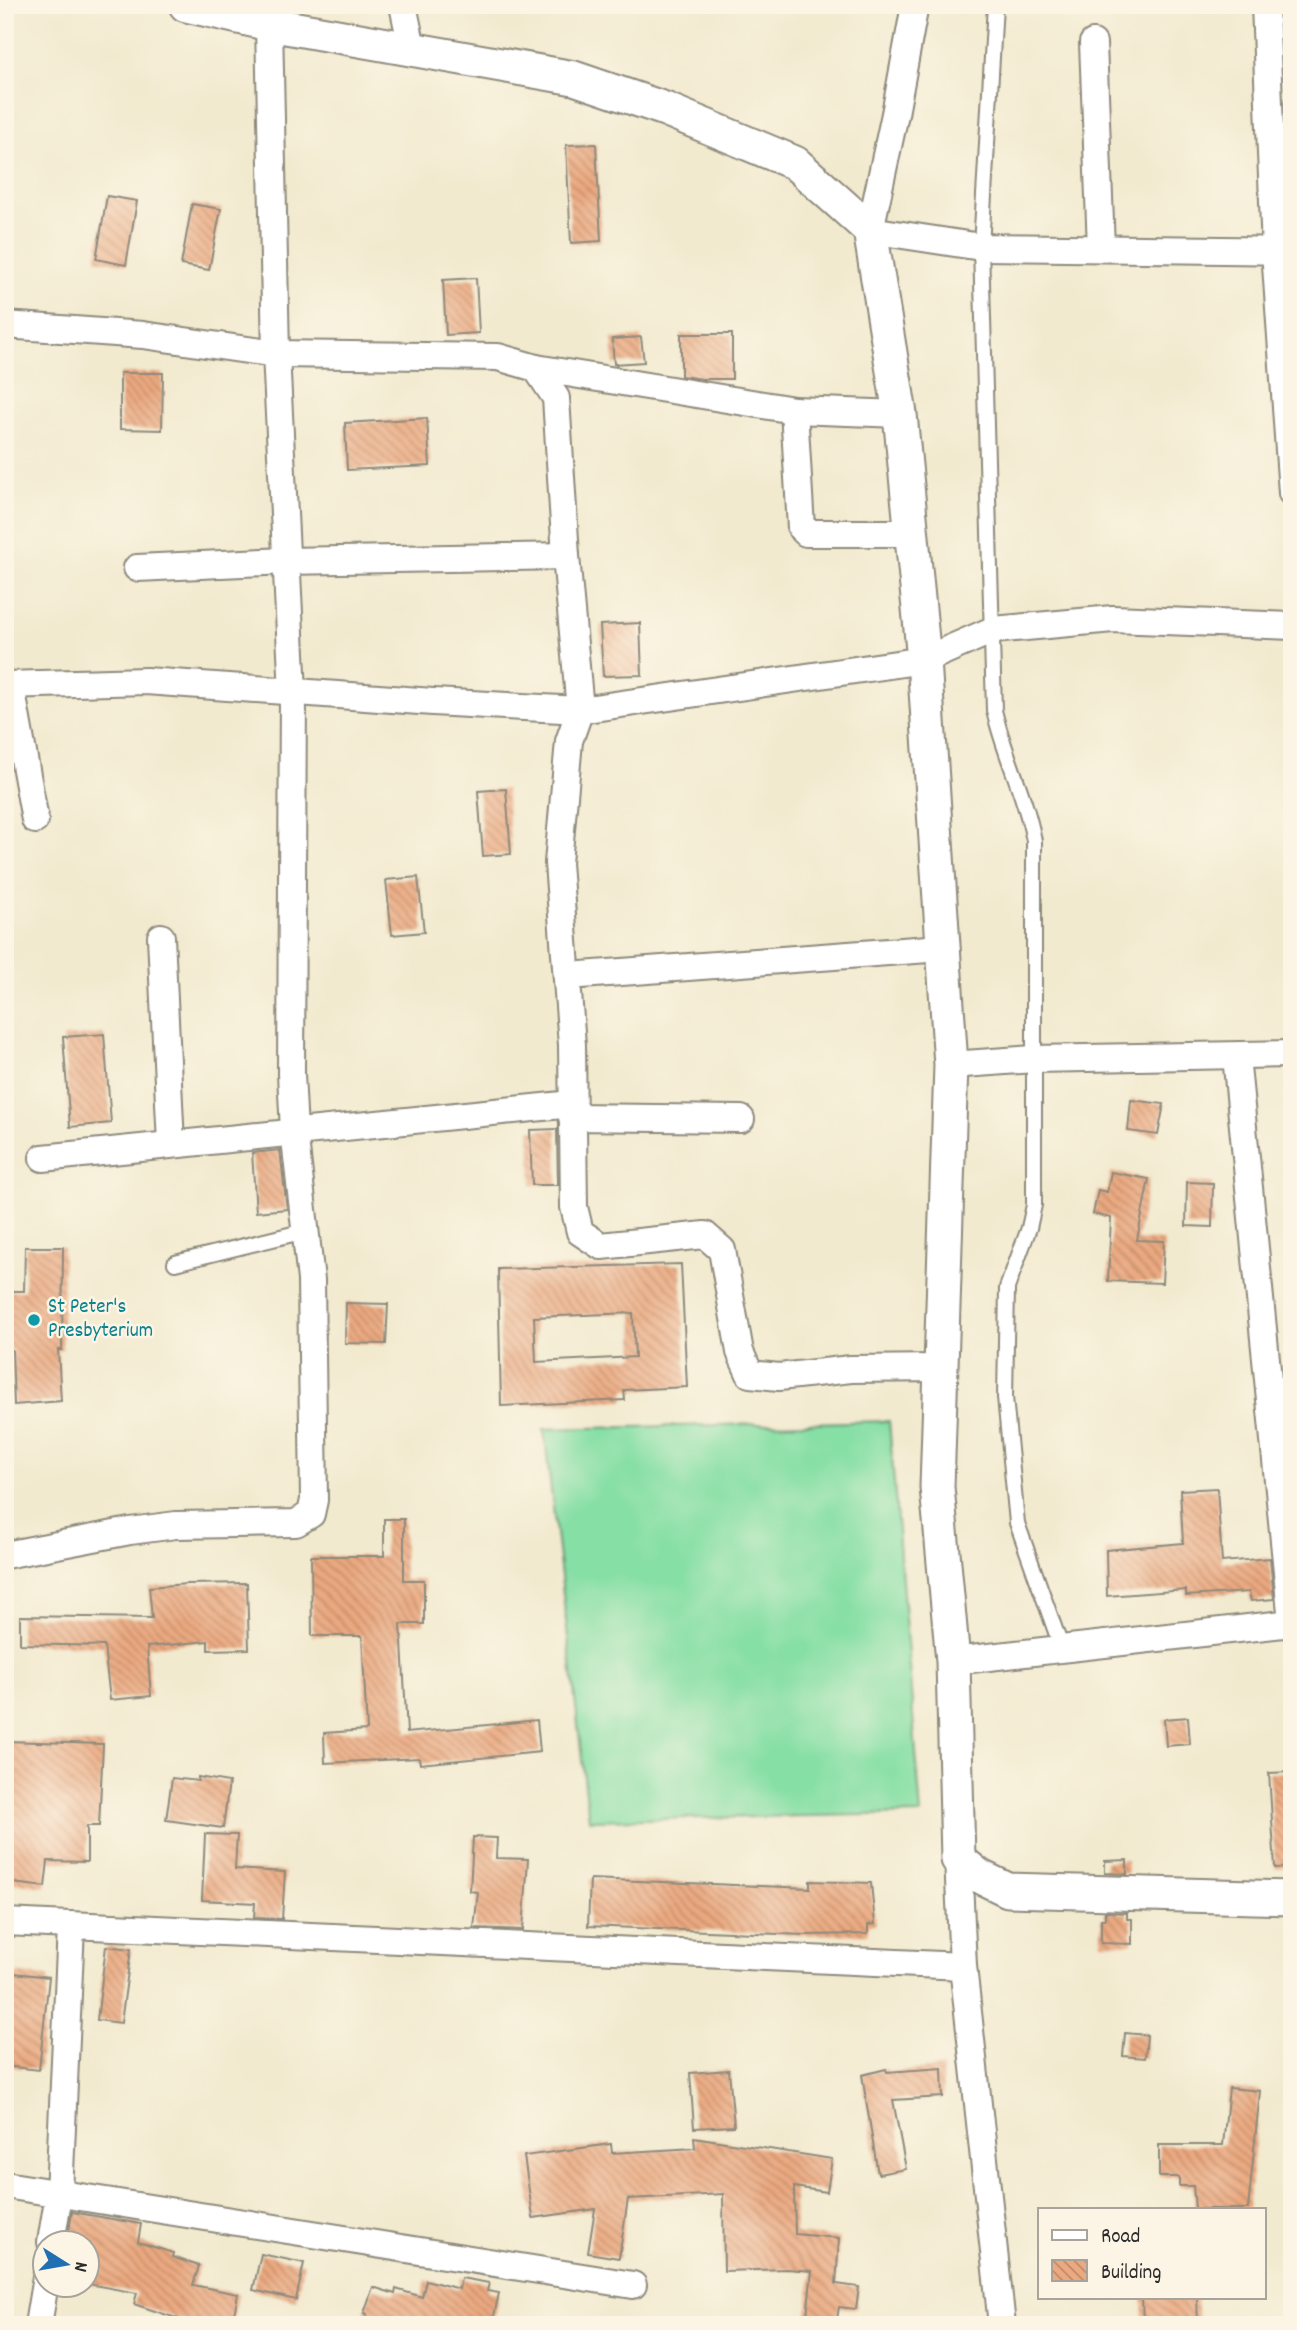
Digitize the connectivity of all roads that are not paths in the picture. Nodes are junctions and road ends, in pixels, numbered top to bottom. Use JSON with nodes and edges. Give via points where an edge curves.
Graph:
{"nodes":[{"id":1,"x":186,"y":5,"type":"edge"},
{"id":2,"x":403,"y":5,"type":"edge"},
{"id":3,"x":915,"y":5,"type":"edge"},
{"id":4,"x":995,"y":5,"type":"edge"},
{"id":5,"x":1265,"y":5,"type":"edge"},
{"id":6,"x":269,"y":24,"type":"junction"},
{"id":7,"x":1093,"y":43,"type":"dead end"},
{"id":8,"x":412,"y":48,"type":"junction"},
{"id":9,"x":870,"y":230,"type":"junction"},
{"id":10,"x":981,"y":247,"type":"junction"},
{"id":11,"x":1101,"y":248,"type":"junction"},
{"id":12,"x":1284,"y":251,"type":"edge"},
{"id":13,"x":5,"y":324,"type":"edge"},
{"id":14,"x":276,"y":354,"type":"junction"},
{"id":15,"x":536,"y":368,"type":"junction"},
{"id":16,"x":794,"y":410,"type":"junction"},
{"id":17,"x":900,"y":414,"type":"junction"},
{"id":18,"x":1292,"y":493,"type":"edge"},
{"id":19,"x":912,"y":533,"type":"junction"},
{"id":20,"x":566,"y":556,"type":"junction"},
{"id":21,"x":286,"y":561,"type":"junction"},
{"id":22,"x":137,"y":568,"type":"dead end"},
{"id":23,"x":1292,"y":626,"type":"edge"},
{"id":24,"x":993,"y":630,"type":"junction"},
{"id":25,"x":924,"y":660,"type":"junction"},
{"id":26,"x":8,"y":686,"type":"edge"},
{"id":27,"x":293,"y":693,"type":"junction"},
{"id":28,"x":580,"y":710,"type":"junction"},
{"id":29,"x":35,"y":820,"type":"dead end"},
{"id":30,"x":160,"y":937,"type":"dead end"},
{"id":31,"x":942,"y":948,"type":"junction"},
{"id":32,"x":568,"y":976,"type":"junction"},
{"id":33,"x":1292,"y":1054,"type":"edge"},
{"id":34,"x":1236,"y":1056,"type":"junction"},
{"id":35,"x":1034,"y":1059,"type":"junction"},
{"id":36,"x":951,"y":1065,"type":"junction"},
{"id":37,"x":572,"y":1111,"type":"junction"},
{"id":38,"x":741,"y":1119,"type":"dead end"},
{"id":39,"x":294,"y":1131,"type":"junction"},
{"id":40,"x":171,"y":1144,"type":"junction"},
{"id":41,"x":43,"y":1158,"type":"dead end"},
{"id":42,"x":305,"y":1231,"type":"junction"},
{"id":43,"x":175,"y":1263,"type":"dead end"},
{"id":44,"x":940,"y":1368,"type":"junction"},
{"id":45,"x":5,"y":1555,"type":"edge"},
{"id":46,"x":1292,"y":1623,"type":"edge"},
{"id":47,"x":1062,"y":1648,"type":"junction"},
{"id":48,"x":953,"y":1661,"type":"junction"},
{"id":49,"x":958,"y":1859,"type":"junction"},
{"id":50,"x":1292,"y":1898,"type":"edge"},
{"id":51,"x":5,"y":1922,"type":"edge"},
{"id":52,"x":71,"y":1927,"type":"junction"},
{"id":53,"x":963,"y":1966,"type":"junction"},
{"id":54,"x":5,"y":2185,"type":"edge"},
{"id":55,"x":59,"y":2194,"type":"junction"},
{"id":56,"x":53,"y":2228,"type":"edge"},
{"id":57,"x":633,"y":2286,"type":"dead end"},
{"id":58,"x":42,"y":2298,"type":"edge"},
{"id":59,"x":38,"y":2325,"type":"edge"},
{"id":60,"x":1002,"y":2325,"type":"edge"}],
"edges":[{"from":1,"to":6,"type":"street"},
{"from":2,"to":8,"type":"street"},
{"from":3,"to":9,"type":"street"},
{"from":4,"to":10,"type":"lane"},
{"from":5,"to":12,"type":"street"},
{"from":6,"to":8,"type":"street"},
{"from":6,"to":14,"type":"street"},
{"from":7,"to":11,"type":"street"},
{"from":8,"to":9,"type":"street","via":[[574,78],[666,109],[795,163]]},
{"from":9,"to":10,"type":"street"},
{"from":9,"to":17,"type":"street"},
{"from":10,"to":11,"type":"street"},
{"from":10,"to":24,"type":"lane"},
{"from":11,"to":12,"type":"street"},
{"from":12,"to":18,"type":"street"},
{"from":13,"to":14,"type":"street","via":[[143,335]]},
{"from":14,"to":15,"type":"street","via":[[498,357]]},
{"from":14,"to":21,"type":"street"},
{"from":15,"to":16,"type":"street"},
{"from":15,"to":20,"type":"street","via":[[556,398]]},
{"from":16,"to":17,"type":"street"},
{"from":16,"to":19,"type":"street","via":[[803,531]]},
{"from":17,"to":19,"type":"street"},
{"from":19,"to":25,"type":"street"},
{"from":20,"to":21,"type":"street"},
{"from":20,"to":28,"type":"street"},
{"from":21,"to":22,"type":"street"},
{"from":21,"to":27,"type":"street"},
{"from":23,"to":24,"type":"street","via":[[1113,619]]},
{"from":24,"to":25,"type":"street"},
{"from":24,"to":35,"type":"lane","via":[[994,710],[1034,841]]},
{"from":25,"to":28,"type":"street"},
{"from":25,"to":31,"type":"street"},
{"from":26,"to":27,"type":"street","via":[[146,681]]},
{"from":26,"to":29,"type":"street"},
{"from":27,"to":28,"type":"street"},
{"from":27,"to":39,"type":"street","via":[[290,1074]]},
{"from":28,"to":32,"type":"street","via":[[569,741],[558,863]]},
{"from":30,"to":40,"type":"street"},
{"from":31,"to":32,"type":"street"},
{"from":31,"to":36,"type":"street"},
{"from":32,"to":37,"type":"street"},
{"from":33,"to":34,"type":"street"},
{"from":34,"to":35,"type":"street"},
{"from":34,"to":46,"type":"street"},
{"from":35,"to":36,"type":"street"},
{"from":35,"to":47,"type":"lane","via":[[1034,1205],[1007,1288],[1005,1397],[1017,1523]]},
{"from":36,"to":44,"type":"street"},
{"from":37,"to":38,"type":"street"},
{"from":37,"to":39,"type":"street"},
{"from":37,"to":44,"type":"street","via":[[574,1207],[580,1233],[601,1246],[705,1235],[722,1250],[740,1352],[750,1374],[779,1377],[850,1369]]},
{"from":39,"to":40,"type":"street"},
{"from":39,"to":42,"type":"street"},
{"from":40,"to":41,"type":"street"},
{"from":42,"to":43,"type":"lane"},
{"from":42,"to":45,"type":"street","via":[[311,1280],[314,1500],[310,1514],[296,1523],[176,1525],[130,1531]]},
{"from":44,"to":48,"type":"street","via":[[937,1487]]},
{"from":46,"to":47,"type":"street"},
{"from":47,"to":48,"type":"street"},
{"from":48,"to":49,"type":"street"},
{"from":49,"to":50,"type":"street","via":[[1008,1890]]},
{"from":49,"to":53,"type":"street"},
{"from":51,"to":52,"type":"street"},
{"from":52,"to":53,"type":"street"},
{"from":52,"to":55,"type":"street"},
{"from":53,"to":60,"type":"street"},
{"from":54,"to":55,"type":"street"},
{"from":55,"to":56,"type":"street"},
{"from":55,"to":57,"type":"street"},
{"from":58,"to":59,"type":"street"}]}
